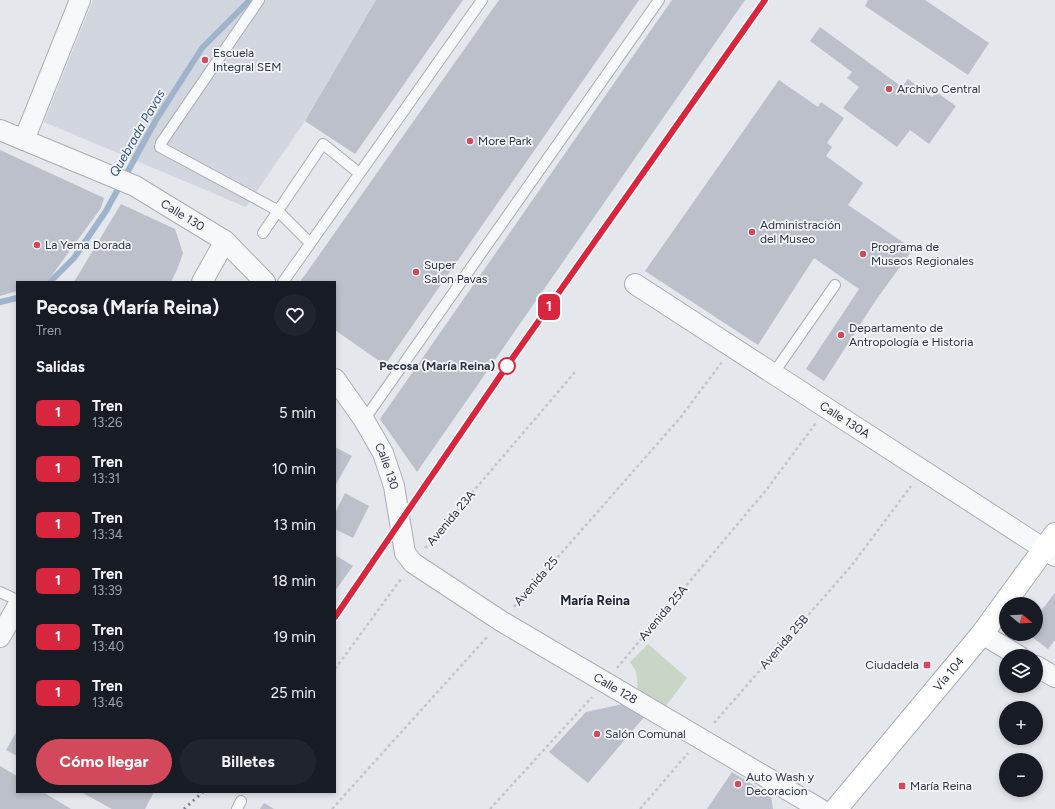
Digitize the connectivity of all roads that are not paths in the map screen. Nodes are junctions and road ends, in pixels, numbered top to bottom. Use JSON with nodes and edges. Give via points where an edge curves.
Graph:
{"nodes":[{"id":1,"x":80,"y":0,"type":"edge"},
{"id":2,"x":259,"y":0,"type":"edge"},
{"id":3,"x":482,"y":0,"type":"edge"},
{"id":4,"x":659,"y":0,"type":"edge"},
{"id":5,"x":0,"y":130,"type":"edge"},
{"id":6,"x":24,"y":140,"type":"junction"},
{"id":7,"x":359,"y":173,"type":"junction"},
{"id":8,"x":278,"y":210,"type":"junction"},
{"id":9,"x":263,"y":233,"type":"dead end"},
{"id":10,"x":225,"y":241,"type":"junction"},
{"id":11,"x":310,"y":243,"type":"junction"},
{"id":12,"x":203,"y":281,"type":"edge"},
{"id":13,"x":264,"y":281,"type":"edge"},
{"id":14,"x":284,"y":281,"type":"edge"},
{"id":15,"x":635,"y":284,"type":"dead end"},
{"id":16,"x":835,"y":286,"type":"dead end"},
{"id":17,"x":773,"y":374,"type":"junction"},
{"id":18,"x":336,"y":380,"type":"edge"},
{"id":19,"x":364,"y":420,"type":"junction"},
{"id":20,"x":1051,"y":547,"type":"edge"},
{"id":21,"x":413,"y":563,"type":"joint"},
{"id":22,"x":0,"y":592,"type":"edge"},
{"id":23,"x":16,"y":600,"type":"edge"},
{"id":24,"x":16,"y":609,"type":"edge"},
{"id":25,"x":982,"y":634,"type":"junction"},
{"id":26,"x":0,"y":637,"type":"edge"},
{"id":27,"x":1008,"y":649,"type":"edge"},
{"id":28,"x":1043,"y":670,"type":"edge"},
{"id":29,"x":1055,"y":677,"type":"edge"},
{"id":30,"x":820,"y":809,"type":"edge"},
{"id":31,"x":836,"y":809,"type":"edge"}],
"edges":[{"from":1,"to":6,"type":"street"},
{"from":2,"to":8,"type":"lane","via":[[160,147]]},
{"from":3,"to":7,"type":"lane"},
{"from":4,"to":19,"type":"lane"},
{"from":5,"to":6,"type":"street","name":"Calle 130"},
{"from":6,"to":10,"type":"street","name":"Calle 130","via":[[135,186]]},
{"from":7,"to":8,"type":"lane","via":[[323,144]]},
{"from":7,"to":11,"type":"lane"},
{"from":8,"to":9,"type":"lane"},
{"from":8,"to":11,"type":"lane"},
{"from":10,"to":12,"type":"street"},
{"from":10,"to":13,"type":"street","name":"Calle 130"},
{"from":11,"to":14,"type":"lane"},
{"from":15,"to":17,"type":"street","name":"Calle 130A"},
{"from":16,"to":17,"type":"lane"},
{"from":17,"to":20,"type":"street","name":"Calle 130A","via":[[923,471]]},
{"from":18,"to":19,"type":"street","name":"Calle 130"},
{"from":19,"to":21,"type":"street","name":"Calle 130","via":[[383,453],[394,486],[405,554]]},
{"from":20,"to":25,"type":"main road","name":"Vía 104"},
{"from":21,"to":30,"type":"street","name":"Calle 128","via":[[501,621]]},
{"from":22,"to":23,"type":"lane"},
{"from":24,"to":26,"type":"street"},
{"from":25,"to":27,"type":"street"},
{"from":25,"to":31,"type":"main road","name":"Vía 104"},
{"from":28,"to":29,"type":"street"}]}
